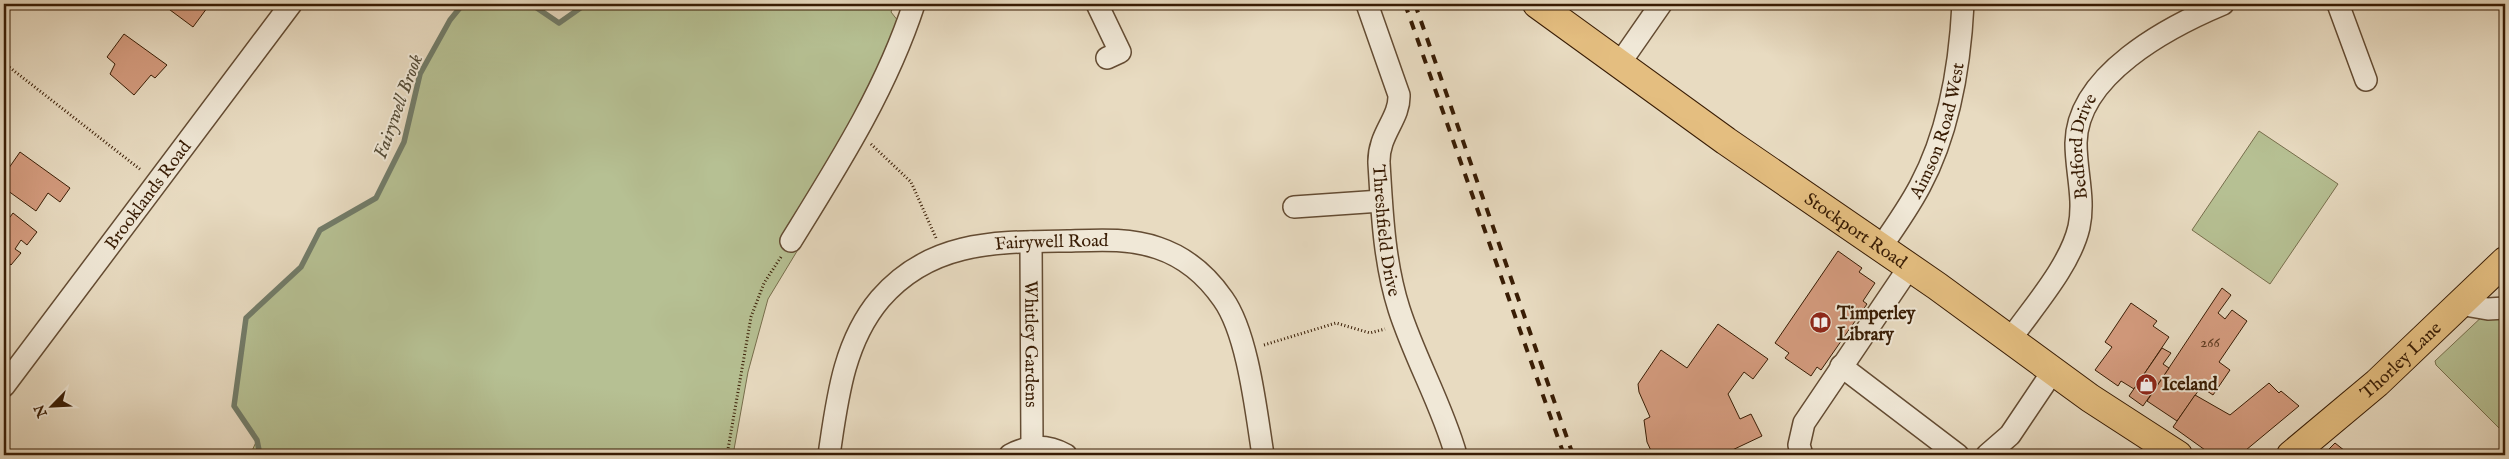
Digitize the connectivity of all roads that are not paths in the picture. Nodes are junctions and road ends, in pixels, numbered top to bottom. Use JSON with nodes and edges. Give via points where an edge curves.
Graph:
{"nodes":[{"id":1,"x":291,"y":4,"type":"edge"},
{"id":2,"x":914,"y":4,"type":"edge"},
{"id":3,"x":1097,"y":4,"type":"edge"},
{"id":4,"x":1368,"y":4,"type":"edge"},
{"id":5,"x":1537,"y":4,"type":"edge"},
{"id":6,"x":1660,"y":4,"type":"edge"},
{"id":7,"x":1963,"y":4,"type":"edge"},
{"id":8,"x":2223,"y":4,"type":"edge"},
{"id":9,"x":2338,"y":4,"type":"edge"},
{"id":10,"x":1106,"y":58,"type":"dead end"},
{"id":11,"x":1620,"y":63,"type":"junction"},
{"id":12,"x":2366,"y":80,"type":"dead end"},
{"id":13,"x":1381,"y":200,"type":"junction"},
{"id":14,"x":1294,"y":207,"type":"dead end"},
{"id":15,"x":791,"y":241,"type":"road end"},
{"id":16,"x":1031,"y":242,"type":"junction"},
{"id":17,"x":1882,"y":247,"type":"junction"},
{"id":18,"x":2505,"y":261,"type":"edge"},
{"id":19,"x":1910,"y":266,"type":"junction"},
{"id":20,"x":2458,"y":304,"type":"junction"},
{"id":21,"x":2505,"y":308,"type":"edge"},
{"id":22,"x":2010,"y":340,"type":"junction"},
{"id":23,"x":1841,"y":366,"type":"junction"},
{"id":24,"x":2053,"y":371,"type":"junction"},
{"id":25,"x":4,"y":386,"type":"edge"},
{"id":26,"x":1032,"y":447,"type":"junction"},
{"id":27,"x":829,"y":455,"type":"edge"},
{"id":28,"x":1010,"y":455,"type":"edge"},
{"id":29,"x":1066,"y":455,"type":"edge"},
{"id":30,"x":1263,"y":455,"type":"edge"},
{"id":31,"x":1456,"y":455,"type":"edge"},
{"id":32,"x":1802,"y":455,"type":"edge"},
{"id":33,"x":1958,"y":455,"type":"edge"},
{"id":34,"x":1987,"y":455,"type":"edge"},
{"id":35,"x":2178,"y":455,"type":"edge"},
{"id":36,"x":2291,"y":455,"type":"edge"}],
"edges":[{"from":1,"to":25,"type":"street","name":"Brooklands Road"},
{"from":2,"to":15,"type":"street","via":[[899,48],[858,132]]},
{"from":3,"to":10,"type":"street","via":[[1120,52]]},
{"from":4,"to":13,"type":"street","name":"Threshfield Drive","via":[[1399,95],[1398,108],[1379,147]]},
{"from":5,"to":11,"type":"main road","name":"Stockport Road"},
{"from":6,"to":11,"type":"street"},
{"from":7,"to":17,"type":"street","name":"Aimson Road West","via":[[1955,78],[1945,123],[1921,184]]},
{"from":8,"to":22,"type":"street","name":"Bedford Drive","via":[[2157,38],[2115,70],[2088,102],[2078,126],[2076,144],[2081,211],[2078,228],[2066,259]]},
{"from":9,"to":12,"type":"street"},
{"from":11,"to":17,"type":"main road","name":"Stockport Road","via":[[1806,197]]},
{"from":13,"to":14,"type":"street"},
{"from":13,"to":31,"type":"street","name":"Threshfield Drive","via":[[1388,267],[1404,321]]},
{"from":16,"to":26,"type":"street","name":"Whitley Gardens"},
{"from":16,"to":27,"type":"street","name":"Fairywell Road","via":[[980,244],[942,255],[902,279],[881,299],[866,319],[846,361]]},
{"from":16,"to":30,"type":"street","name":"Fairywell Road","via":[[1130,241],[1160,248],[1183,259],[1204,276],[1223,298],[1238,328]]},
{"from":17,"to":19,"type":"main road","name":"Stockport Road"},
{"from":18,"to":20,"type":"main road","name":"Thorley Lane"},
{"from":19,"to":22,"type":"main road","name":"Stockport Road"},
{"from":19,"to":23,"type":"street"},
{"from":20,"to":21,"type":"street"},
{"from":20,"to":36,"type":"main road","name":"Thorley Lane","via":[[2377,383]]},
{"from":22,"to":24,"type":"main road","name":"Stockport Road"},
{"from":23,"to":32,"type":"street","via":[[1804,423],[1799,445]]},
{"from":23,"to":33,"type":"street"},
{"from":24,"to":34,"type":"street","via":[[2010,436]]},
{"from":24,"to":35,"type":"main road","name":"Stockport Road"},
{"from":26,"to":28,"type":"street"},
{"from":26,"to":29,"type":"street","via":[[1046,447]]}]}
